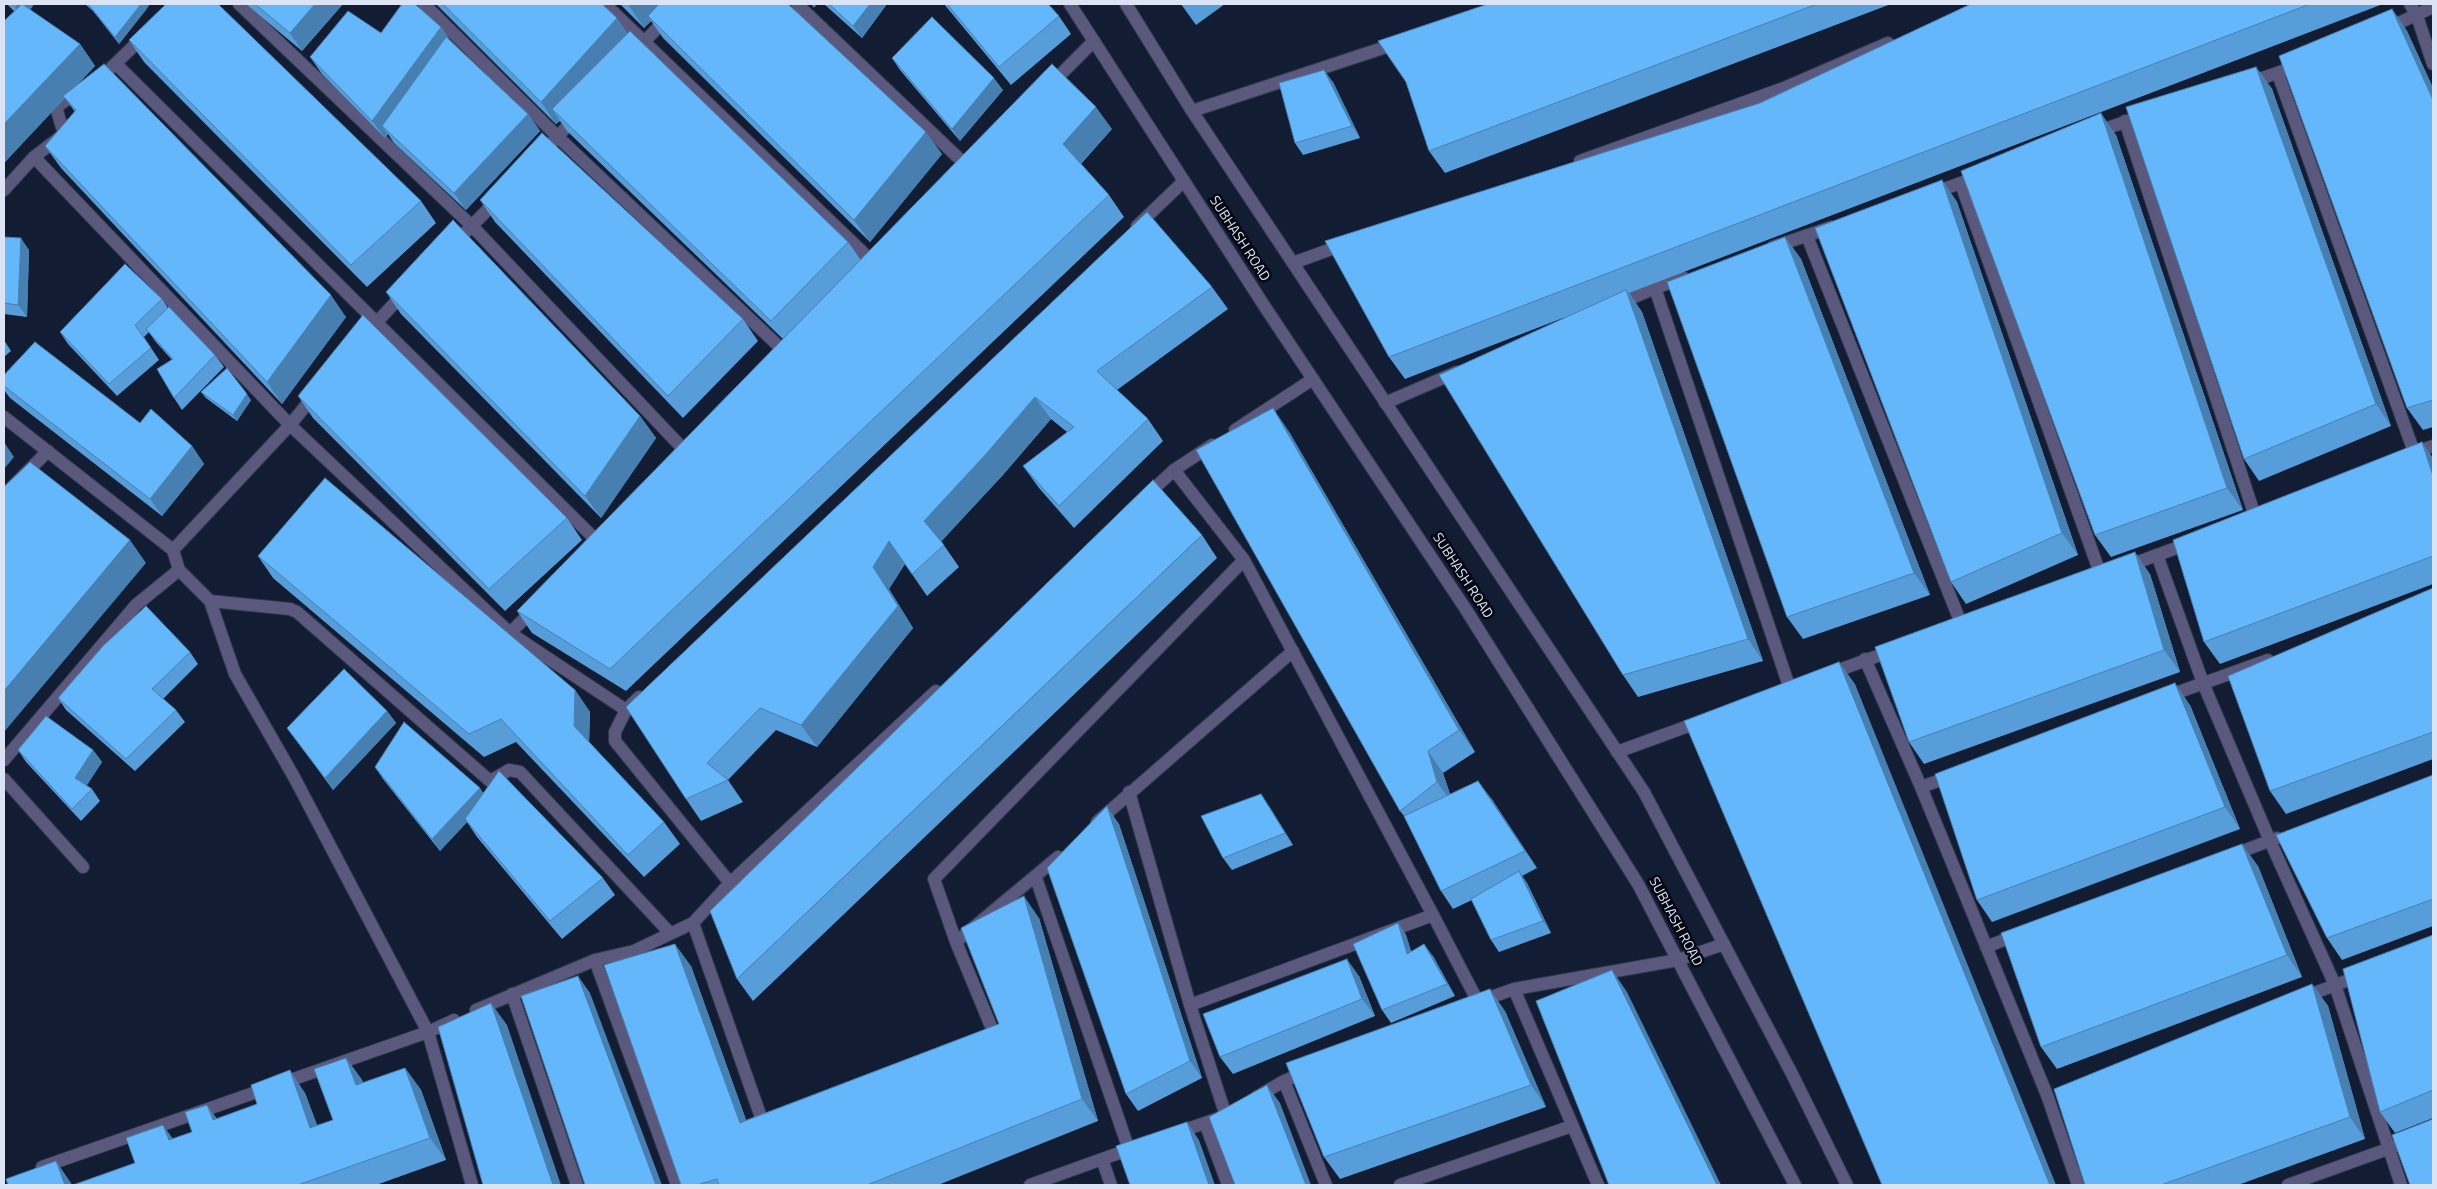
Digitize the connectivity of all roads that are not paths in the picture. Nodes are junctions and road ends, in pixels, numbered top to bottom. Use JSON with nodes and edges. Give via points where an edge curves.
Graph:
{"nodes":[{"id":1,"x":238,"y":4,"type":"edge"},
{"id":2,"x":424,"y":4,"type":"edge"},
{"id":3,"x":605,"y":4,"type":"edge"},
{"id":4,"x":680,"y":4,"type":"edge"},
{"id":5,"x":797,"y":4,"type":"edge"},
{"id":6,"x":1070,"y":4,"type":"edge"},
{"id":7,"x":1126,"y":4,"type":"edge"},
{"id":8,"x":2410,"y":4,"type":"edge"},
{"id":9,"x":2433,"y":7,"type":"edge"},
{"id":10,"x":2417,"y":16,"type":"junction"},
{"id":11,"x":155,"y":24,"type":"edge"},
{"id":12,"x":2374,"y":34,"type":"edge"},
{"id":13,"x":1900,"y":38,"type":"edge"},
{"id":14,"x":1407,"y":40,"type":"edge"},
{"id":15,"x":644,"y":41,"type":"junction"},
{"id":16,"x":1094,"y":41,"type":"junction"},
{"id":17,"x":2313,"y":59,"type":"edge"},
{"id":18,"x":624,"y":63,"type":"edge"},
{"id":19,"x":116,"y":64,"type":"junction"},
{"id":20,"x":2433,"y":64,"type":"edge"},
{"id":21,"x":2278,"y":74,"type":"junction"},
{"id":22,"x":101,"y":75,"type":"edge"},
{"id":23,"x":86,"y":86,"type":"edge"},
{"id":24,"x":2233,"y":88,"type":"edge"},
{"id":25,"x":1038,"y":98,"type":"edge"},
{"id":26,"x":585,"y":107,"type":"edge"},
{"id":27,"x":2161,"y":110,"type":"edge"},
{"id":28,"x":1192,"y":111,"type":"junction"},
{"id":29,"x":2125,"y":121,"type":"junction"},
{"id":30,"x":558,"y":137,"type":"junction"},
{"id":31,"x":2080,"y":138,"type":"edge"},
{"id":32,"x":34,"y":157,"type":"junction"},
{"id":33,"x":532,"y":164,"type":"edge"},
{"id":34,"x":1571,"y":164,"type":"edge"},
{"id":35,"x":969,"y":168,"type":"edge"},
{"id":36,"x":1997,"y":170,"type":"edge"},
{"id":37,"x":1184,"y":181,"type":"junction"},
{"id":38,"x":1961,"y":184,"type":"junction"},
{"id":39,"x":4,"y":190,"type":"edge"},
{"id":40,"x":505,"y":192,"type":"edge"},
{"id":41,"x":1916,"y":199,"type":"edge"},
{"id":42,"x":1844,"y":224,"type":"edge"},
{"id":43,"x":472,"y":226,"type":"junction"},
{"id":44,"x":1126,"y":236,"type":"edge"},
{"id":45,"x":1807,"y":236,"type":"junction"},
{"id":46,"x":1358,"y":240,"type":"edge"},
{"id":47,"x":1763,"y":251,"type":"edge"},
{"id":48,"x":445,"y":253,"type":"edge"},
{"id":49,"x":1293,"y":263,"type":"junction"},
{"id":50,"x":875,"y":264,"type":"edge"},
{"id":51,"x":1700,"y":273,"type":"edge"},
{"id":52,"x":418,"y":280,"type":"edge"},
{"id":53,"x":1655,"y":288,"type":"junction"},
{"id":54,"x":1601,"y":311,"type":"edge"},
{"id":55,"x":377,"y":320,"type":"junction"},
{"id":56,"x":352,"y":350,"type":"edge"},
{"id":57,"x":787,"y":354,"type":"edge"},
{"id":58,"x":1466,"y":368,"type":"edge"},
{"id":59,"x":1313,"y":379,"type":"junction"},
{"id":60,"x":327,"y":380,"type":"edge"},
{"id":61,"x":1385,"y":403,"type":"junction"},
{"id":62,"x":4,"y":417,"type":"edge"},
{"id":63,"x":290,"y":425,"type":"junction"},
{"id":64,"x":2433,"y":446,"type":"edge"},
{"id":65,"x":48,"y":451,"type":"junction"},
{"id":66,"x":2414,"y":452,"type":"junction"},
{"id":67,"x":688,"y":454,"type":"edge"},
{"id":68,"x":2396,"y":460,"type":"edge"},
{"id":69,"x":1174,"y":470,"type":"junction"},
{"id":70,"x":4,"y":494,"type":"edge"},
{"id":71,"x":1138,"y":504,"type":"edge"},
{"id":72,"x":2256,"y":519,"type":"edge"},
{"id":73,"x":2202,"y":539,"type":"edge"},
{"id":74,"x":600,"y":544,"type":"edge"},
{"id":75,"x":173,"y":550,"type":"junction"},
{"id":76,"x":2157,"y":555,"type":"junction"},
{"id":77,"x":1244,"y":560,"type":"junction"},
{"id":78,"x":179,"y":570,"type":"junction"},
{"id":79,"x":544,"y":598,"type":"edge"},
{"id":80,"x":210,"y":601,"type":"junction"},
{"id":81,"x":1963,"y":626,"type":"edge"},
{"id":82,"x":510,"y":633,"type":"junction"},
{"id":83,"x":1909,"y":644,"type":"edge"},
{"id":84,"x":1293,"y":651,"type":"junction"},
{"id":85,"x":2277,"y":656,"type":"edge"},
{"id":86,"x":1865,"y":660,"type":"junction"},
{"id":87,"x":1815,"y":679,"type":"edge"},
{"id":88,"x":949,"y":680,"type":"edge"},
{"id":89,"x":2203,"y":683,"type":"junction"},
{"id":90,"x":648,"y":689,"type":"edge"},
{"id":91,"x":1790,"y":689,"type":"edge"},
{"id":92,"x":2149,"y":703,"type":"edge"},
{"id":93,"x":626,"y":710,"type":"junction"},
{"id":94,"x":1717,"y":715,"type":"edge"},
{"id":95,"x":1617,"y":752,"type":"junction"},
{"id":96,"x":4,"y":760,"type":"edge"},
{"id":97,"x":1966,"y":770,"type":"edge"},
{"id":98,"x":4,"y":779,"type":"edge"},
{"id":99,"x":1921,"y":787,"type":"junction"},
{"id":100,"x":1129,"y":792,"type":"junction"},
{"id":101,"x":1086,"y":832,"type":"edge"},
{"id":102,"x":2288,"y":834,"type":"edge"},
{"id":103,"x":2270,"y":841,"type":"junction"},
{"id":104,"x":1064,"y":852,"type":"edge"},
{"id":105,"x":2215,"y":861,"type":"edge"},
{"id":106,"x":83,"y":867,"type":"dead end"},
{"id":107,"x":1036,"y":878,"type":"junction"},
{"id":108,"x":730,"y":883,"type":"junction"},
{"id":109,"x":1433,"y":915,"type":"junction"},
{"id":110,"x":693,"y":923,"type":"junction"},
{"id":111,"x":2032,"y":930,"type":"edge"},
{"id":112,"x":670,"y":933,"type":"junction"},
{"id":113,"x":956,"y":942,"type":"junction"},
{"id":114,"x":1724,"y":944,"type":"junction"},
{"id":115,"x":1986,"y":947,"type":"junction"},
{"id":116,"x":595,"y":960,"type":"junction"},
{"id":117,"x":1678,"y":960,"type":"junction"},
{"id":118,"x":2371,"y":972,"type":"edge"},
{"id":119,"x":2335,"y":985,"type":"junction"},
{"id":120,"x":1514,"y":989,"type":"junction"},
{"id":121,"x":512,"y":994,"type":"junction"},
{"id":122,"x":2289,"y":1003,"type":"edge"},
{"id":123,"x":1190,"y":1005,"type":"junction"},
{"id":124,"x":428,"y":1032,"type":"junction"},
{"id":125,"x":976,"y":1044,"type":"edge"},
{"id":126,"x":1321,"y":1066,"type":"edge"},
{"id":127,"x":1284,"y":1081,"type":"junction"},
{"id":128,"x":1234,"y":1111,"type":"junction"},
{"id":129,"x":782,"y":1119,"type":"edge"},
{"id":130,"x":1205,"y":1123,"type":"junction"},
{"id":131,"x":1572,"y":1126,"type":"junction"},
{"id":132,"x":1164,"y":1137,"type":"edge"},
{"id":133,"x":2406,"y":1142,"type":"edge"},
{"id":134,"x":1147,"y":1143,"type":"edge"},
{"id":135,"x":2388,"y":1149,"type":"junction"},
{"id":136,"x":1129,"y":1150,"type":"junction"},
{"id":137,"x":1102,"y":1159,"type":"junction"},
{"id":138,"x":32,"y":1170,"type":"edge"},
{"id":139,"x":472,"y":1185,"type":"edge"},
{"id":140,"x":577,"y":1185,"type":"edge"},
{"id":141,"x":677,"y":1185,"type":"edge"},
{"id":142,"x":1030,"y":1185,"type":"edge"},
{"id":143,"x":1111,"y":1185,"type":"edge"},
{"id":144,"x":1228,"y":1185,"type":"edge"},
{"id":145,"x":1326,"y":1185,"type":"edge"},
{"id":146,"x":1400,"y":1185,"type":"edge"},
{"id":147,"x":1598,"y":1185,"type":"edge"},
{"id":148,"x":1795,"y":1185,"type":"edge"},
{"id":149,"x":1847,"y":1185,"type":"edge"},
{"id":150,"x":2078,"y":1185,"type":"edge"},
{"id":151,"x":2288,"y":1185,"type":"edge"},
{"id":152,"x":2402,"y":1185,"type":"edge"}],
"edges":[{"from":1,"to":43,"type":"street"},
{"from":2,"to":30,"type":"street"},
{"from":3,"to":15,"type":"street"},
{"from":4,"to":15,"type":"street"},
{"from":5,"to":35,"type":"street"},
{"from":6,"to":16,"type":"street","name":"SUBHASH ROAD"},
{"from":7,"to":28,"type":"street"},
{"from":8,"to":10,"type":"street"},
{"from":9,"to":10,"type":"street"},
{"from":10,"to":12,"type":"street"},
{"from":10,"to":20,"type":"street"},
{"from":11,"to":19,"type":"street"},
{"from":13,"to":34,"type":"street","via":[[1784,88]]},
{"from":14,"to":28,"type":"street"},
{"from":15,"to":18,"type":"street"},
{"from":15,"to":50,"type":"street"},
{"from":16,"to":25,"type":"street"},
{"from":16,"to":37,"type":"street","name":"SUBHASH ROAD"},
{"from":17,"to":21,"type":"street"},
{"from":19,"to":22,"type":"street"},
{"from":19,"to":55,"type":"street"},
{"from":21,"to":24,"type":"street"},
{"from":21,"to":66,"type":"street"},
{"from":23,"to":32,"type":"street","via":[[56,108],[64,134]]},
{"from":26,"to":30,"type":"street"},
{"from":27,"to":29,"type":"street"},
{"from":28,"to":49,"type":"street"},
{"from":29,"to":31,"type":"street"},
{"from":29,"to":72,"type":"street"},
{"from":30,"to":33,"type":"street"},
{"from":30,"to":57,"type":"street"},
{"from":32,"to":39,"type":"street"},
{"from":32,"to":63,"type":"street"},
{"from":36,"to":38,"type":"street"},
{"from":37,"to":44,"type":"street"},
{"from":37,"to":59,"type":"street","name":"SUBHASH ROAD"},
{"from":38,"to":41,"type":"street"},
{"from":38,"to":76,"type":"street","via":[[2097,577]]},
{"from":40,"to":43,"type":"street"},
{"from":42,"to":45,"type":"street"},
{"from":43,"to":48,"type":"street"},
{"from":43,"to":67,"type":"street"},
{"from":45,"to":47,"type":"street"},
{"from":45,"to":81,"type":"street"},
{"from":46,"to":49,"type":"street"},
{"from":49,"to":61,"type":"street"},
{"from":51,"to":53,"type":"street"},
{"from":52,"to":55,"type":"street"},
{"from":53,"to":54,"type":"street"},
{"from":53,"to":91,"type":"street"},
{"from":55,"to":56,"type":"street"},
{"from":55,"to":74,"type":"street"},
{"from":58,"to":61,"type":"street"},
{"from":59,"to":69,"type":"street"},
{"from":59,"to":117,"type":"street","name":"SUBHASH ROAD","via":[[1523,700],[1638,884]]},
{"from":60,"to":63,"type":"street"},
{"from":61,"to":95,"type":"street"},
{"from":62,"to":65,"type":"street"},
{"from":63,"to":75,"type":"street"},
{"from":63,"to":82,"type":"street"},
{"from":64,"to":66,"type":"street"},
{"from":65,"to":70,"type":"street"},
{"from":65,"to":75,"type":"street"},
{"from":66,"to":68,"type":"street"},
{"from":69,"to":71,"type":"street"},
{"from":69,"to":77,"type":"street"},
{"from":73,"to":76,"type":"street"},
{"from":75,"to":78,"type":"street"},
{"from":76,"to":89,"type":"street"},
{"from":77,"to":84,"type":"street"},
{"from":77,"to":113,"type":"street","via":[[934,879]]},
{"from":78,"to":80,"type":"street"},
{"from":78,"to":96,"type":"street","via":[[136,605]]},
{"from":79,"to":82,"type":"street"},
{"from":80,"to":112,"type":"street","via":[[297,612],[490,781],[509,770],[520,772]]},
{"from":80,"to":124,"type":"street","via":[[235,674],[294,777]]},
{"from":82,"to":93,"type":"street"},
{"from":83,"to":86,"type":"street"},
{"from":84,"to":100,"type":"street"},
{"from":84,"to":109,"type":"street"},
{"from":85,"to":89,"type":"street"},
{"from":86,"to":87,"type":"street"},
{"from":86,"to":99,"type":"street"},
{"from":88,"to":108,"type":"street"},
{"from":89,"to":92,"type":"street"},
{"from":89,"to":103,"type":"street"},
{"from":90,"to":93,"type":"street"},
{"from":93,"to":108,"type":"street","via":[[615,732],[615,741]]},
{"from":94,"to":95,"type":"street"},
{"from":95,"to":114,"type":"street","via":[[1644,792]]},
{"from":97,"to":99,"type":"street"},
{"from":98,"to":106,"type":"street"},
{"from":99,"to":115,"type":"street"},
{"from":100,"to":101,"type":"street"},
{"from":100,"to":123,"type":"street"},
{"from":102,"to":103,"type":"street"},
{"from":103,"to":105,"type":"street"},
{"from":103,"to":119,"type":"street"},
{"from":104,"to":107,"type":"street"},
{"from":107,"to":113,"type":"street"},
{"from":107,"to":136,"type":"street"},
{"from":108,"to":110,"type":"street"},
{"from":109,"to":120,"type":"street","via":[[1473,1004]]},
{"from":109,"to":123,"type":"street"},
{"from":110,"to":112,"type":"street"},
{"from":110,"to":129,"type":"street","via":[[764,1126]]},
{"from":111,"to":115,"type":"street"},
{"from":112,"to":116,"type":"street","via":[[634,951]]},
{"from":113,"to":125,"type":"street","via":[[995,1036]]},
{"from":114,"to":117,"type":"street"},
{"from":114,"to":149,"type":"street"},
{"from":115,"to":150,"type":"street","via":[[2051,1093]]},
{"from":116,"to":121,"type":"street"},
{"from":116,"to":141,"type":"street"},
{"from":117,"to":120,"type":"street"},
{"from":117,"to":148,"type":"street","name":"SUBHASH ROAD"},
{"from":118,"to":119,"type":"street"},
{"from":119,"to":122,"type":"street"},
{"from":119,"to":135,"type":"street"},
{"from":120,"to":131,"type":"street"},
{"from":121,"to":124,"type":"street"},
{"from":121,"to":140,"type":"street"},
{"from":123,"to":128,"type":"street"},
{"from":124,"to":138,"type":"street"},
{"from":124,"to":139,"type":"street"},
{"from":126,"to":127,"type":"street"},
{"from":127,"to":128,"type":"street"},
{"from":127,"to":145,"type":"street"},
{"from":128,"to":130,"type":"street"},
{"from":130,"to":132,"type":"street"},
{"from":130,"to":144,"type":"street"},
{"from":131,"to":146,"type":"street"},
{"from":131,"to":147,"type":"street"},
{"from":133,"to":135,"type":"street"},
{"from":134,"to":136,"type":"street"},
{"from":135,"to":151,"type":"street"},
{"from":135,"to":152,"type":"street"},
{"from":136,"to":137,"type":"street"},
{"from":137,"to":142,"type":"street"},
{"from":137,"to":143,"type":"street"}]}
